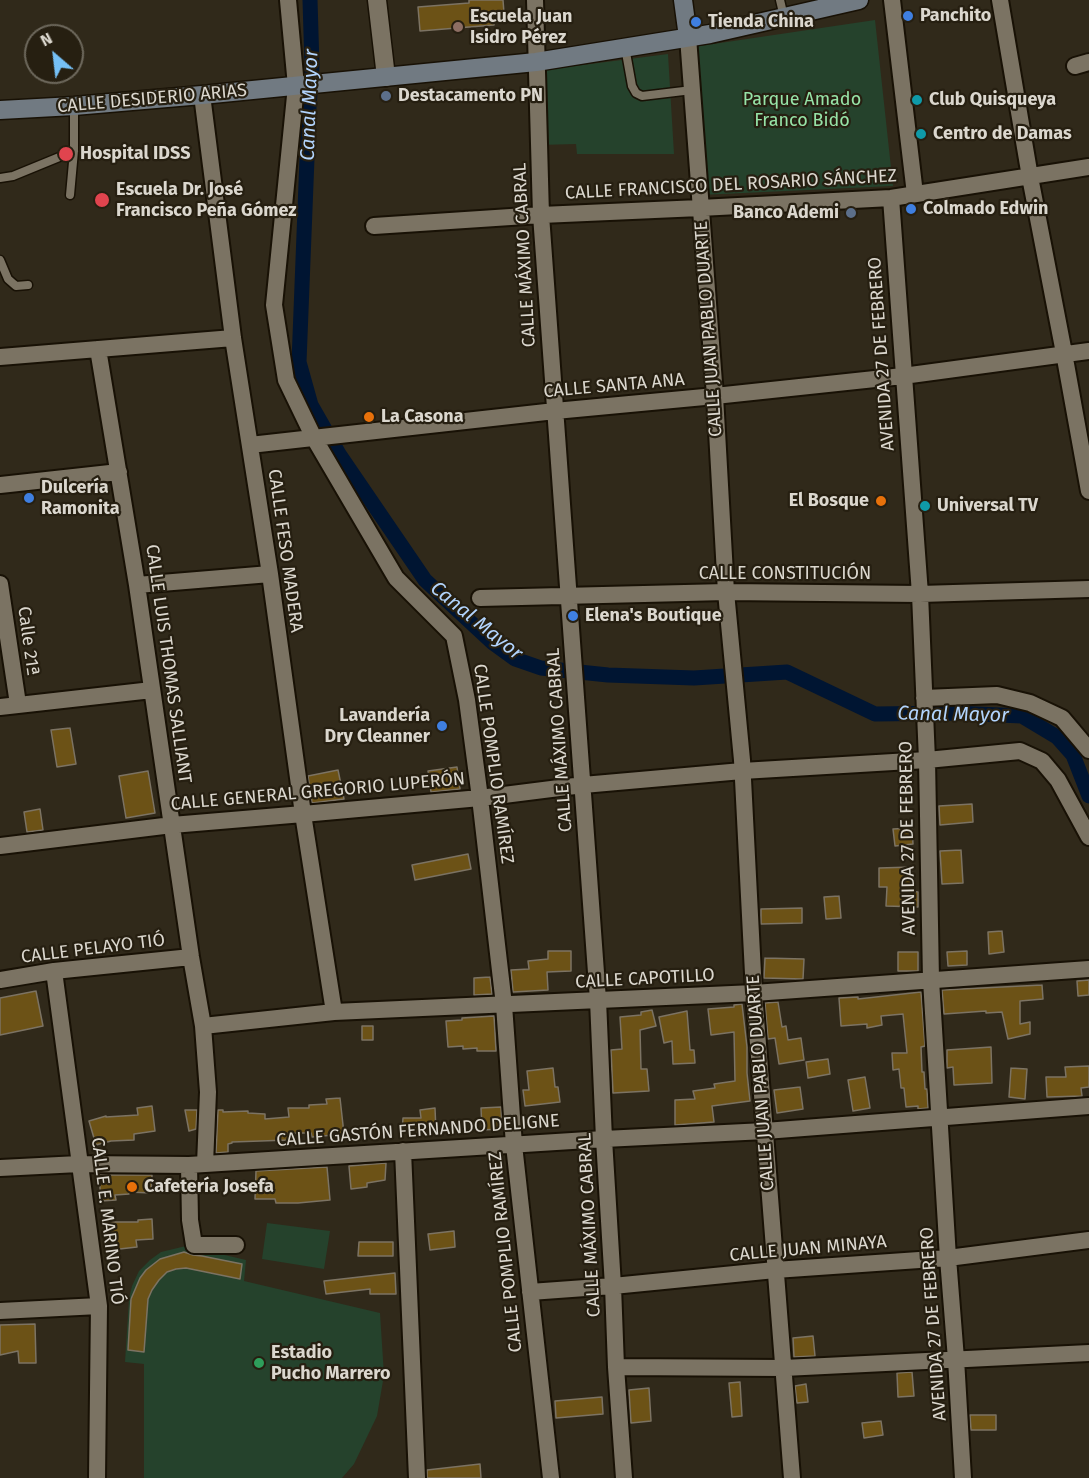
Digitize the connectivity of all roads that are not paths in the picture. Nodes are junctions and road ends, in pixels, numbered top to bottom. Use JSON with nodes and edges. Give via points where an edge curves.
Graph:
{"nodes":[{"id":1,"x":288,"y":0,"type":"edge"},
{"id":2,"x":377,"y":0,"type":"edge"},
{"id":3,"x":536,"y":0,"type":"edge"},
{"id":4,"x":683,"y":0,"type":"edge"},
{"id":5,"x":859,"y":0,"type":"edge"},
{"id":6,"x":892,"y":0,"type":"edge"},
{"id":7,"x":1000,"y":0,"type":"edge"},
{"id":8,"x":782,"y":8,"type":"edge"},
{"id":9,"x":688,"y":37,"type":"junction"},
{"id":10,"x":625,"y":47,"type":"junction"},
{"id":11,"x":536,"y":62,"type":"junction"},
{"id":12,"x":386,"y":77,"type":"junction"},
{"id":13,"x":300,"y":85,"type":"junction"},
{"id":14,"x":692,"y":90,"type":"junction"},
{"id":15,"x":202,"y":95,"type":"junction"},
{"id":16,"x":74,"y":106,"type":"junction"},
{"id":17,"x":0,"y":110,"type":"edge"},
{"id":18,"x":74,"y":150,"type":"junction"},
{"id":19,"x":1089,"y":167,"type":"edge"},
{"id":20,"x":1030,"y":177,"type":"junction"},
{"id":21,"x":0,"y":178,"type":"edge"},
{"id":22,"x":915,"y":194,"type":"junction"},
{"id":23,"x":70,"y":195,"type":"dead end"},
{"id":24,"x":891,"y":198,"type":"junction"},
{"id":25,"x":700,"y":208,"type":"junction"},
{"id":26,"x":540,"y":215,"type":"junction"},
{"id":27,"x":374,"y":226,"type":"dead end"},
{"id":28,"x":0,"y":260,"type":"edge"},
{"id":29,"x":28,"y":285,"type":"dead end"},
{"id":30,"x":232,"y":338,"type":"junction"},
{"id":31,"x":98,"y":349,"type":"junction"},
{"id":32,"x":1089,"y":351,"type":"edge"},
{"id":33,"x":1064,"y":353,"type":"junction"},
{"id":34,"x":0,"y":357,"type":"edge"},
{"id":35,"x":903,"y":376,"type":"junction"},
{"id":36,"x":715,"y":396,"type":"junction"},
{"id":37,"x":555,"y":411,"type":"junction"},
{"id":38,"x":317,"y":437,"type":"junction"},
{"id":39,"x":250,"y":445,"type":"junction"},
{"id":40,"x":119,"y":472,"type":"junction"},
{"id":41,"x":0,"y":485,"type":"edge"},
{"id":42,"x":1089,"y":491,"type":"edge"},
{"id":43,"x":270,"y":574,"type":"junction"},
{"id":44,"x":0,"y":584,"type":"edge"},
{"id":45,"x":137,"y":585,"type":"junction"},
{"id":46,"x":1089,"y":589,"type":"edge"},
{"id":47,"x":726,"y":591,"type":"junction"},
{"id":48,"x":920,"y":594,"type":"junction"},
{"id":49,"x":568,"y":596,"type":"junction"},
{"id":50,"x":480,"y":598,"type":"dead end"},
{"id":51,"x":152,"y":690,"type":"junction"},
{"id":52,"x":924,"y":701,"type":"junction"},
{"id":53,"x":18,"y":704,"type":"junction"},
{"id":54,"x":0,"y":706,"type":"edge"},
{"id":55,"x":1089,"y":750,"type":"edge"},
{"id":56,"x":927,"y":760,"type":"junction"},
{"id":57,"x":742,"y":771,"type":"junction"},
{"id":58,"x":583,"y":785,"type":"junction"},
{"id":59,"x":480,"y":798,"type":"junction"},
{"id":60,"x":303,"y":814,"type":"junction"},
{"id":61,"x":172,"y":825,"type":"junction"},
{"id":62,"x":1089,"y":837,"type":"edge"},
{"id":63,"x":0,"y":846,"type":"edge"},
{"id":64,"x":191,"y":957,"type":"junction"},
{"id":65,"x":1089,"y":969,"type":"edge"},
{"id":66,"x":54,"y":971,"type":"junction"},
{"id":67,"x":0,"y":980,"type":"edge"},
{"id":68,"x":931,"y":980,"type":"junction"},
{"id":69,"x":754,"y":993,"type":"junction"},
{"id":70,"x":598,"y":1000,"type":"junction"},
{"id":71,"x":504,"y":1005,"type":"junction"},
{"id":72,"x":334,"y":1012,"type":"junction"},
{"id":73,"x":203,"y":1026,"type":"junction"},
{"id":74,"x":1089,"y":1106,"type":"edge"},
{"id":75,"x":940,"y":1116,"type":"junction"},
{"id":76,"x":765,"y":1131,"type":"junction"},
{"id":77,"x":604,"y":1139,"type":"junction"},
{"id":78,"x":513,"y":1144,"type":"junction"},
{"id":79,"x":403,"y":1151,"type":"junction"},
{"id":80,"x":80,"y":1164,"type":"junction"},
{"id":81,"x":197,"y":1164,"type":"junction"},
{"id":82,"x":0,"y":1168,"type":"edge"},
{"id":83,"x":1089,"y":1240,"type":"edge"},
{"id":84,"x":236,"y":1245,"type":"dead end"},
{"id":85,"x":948,"y":1258,"type":"junction"},
{"id":86,"x":776,"y":1270,"type":"junction"},
{"id":87,"x":614,"y":1286,"type":"junction"},
{"id":88,"x":530,"y":1292,"type":"junction"},
{"id":89,"x":99,"y":1306,"type":"junction"},
{"id":90,"x":0,"y":1311,"type":"edge"},
{"id":91,"x":1089,"y":1353,"type":"edge"},
{"id":92,"x":956,"y":1359,"type":"junction"},
{"id":93,"x":616,"y":1367,"type":"junction"},
{"id":94,"x":784,"y":1368,"type":"junction"},
{"id":95,"x":98,"y":1478,"type":"edge"},
{"id":96,"x":417,"y":1478,"type":"edge"},
{"id":97,"x":550,"y":1478,"type":"edge"},
{"id":98,"x":624,"y":1478,"type":"edge"},
{"id":99,"x":792,"y":1478,"type":"edge"},
{"id":100,"x":963,"y":1478,"type":"edge"}],
"edges":[{"from":1,"to":13,"type":"street","name":"CALLE POMPLIO RAMÍREZ"},
{"from":2,"to":12,"type":"street"},
{"from":3,"to":11,"type":"street","name":"CALLE MÁXIMO CABRAL"},
{"from":4,"to":9,"type":"main road","name":"CALLE JUAN PABLO DUARTE"},
{"from":5,"to":8,"type":"main road","name":"CALLE DESIDERIO ARIAS"},
{"from":6,"to":22,"type":"street"},
{"from":7,"to":20,"type":"street"},
{"from":8,"to":9,"type":"main road","name":"CALLE DESIDERIO ARIAS","via":[[710,34]]},
{"from":9,"to":10,"type":"main road","name":"CALLE DESIDERIO ARIAS"},
{"from":9,"to":14,"type":"street","name":"CALLE JUAN PABLO DUARTE"},
{"from":10,"to":11,"type":"main road","name":"CALLE DESIDERIO ARIAS"},
{"from":10,"to":14,"type":"lane","via":[[636,93],[642,96]]},
{"from":11,"to":12,"type":"main road","name":"CALLE DESIDERIO ARIAS"},
{"from":11,"to":26,"type":"street","name":"CALLE MÁXIMO CABRAL"},
{"from":12,"to":13,"type":"main road","name":"CALLE DESIDERIO ARIAS"},
{"from":13,"to":15,"type":"main road","name":"CALLE DESIDERIO ARIAS"},
{"from":13,"to":38,"type":"street","name":"CALLE POMPLIO RAMÍREZ","via":[[274,305],[286,380]]},
{"from":14,"to":25,"type":"street","name":"CALLE JUAN PABLO DUARTE"},
{"from":15,"to":16,"type":"main road","name":"CALLE DESIDERIO ARIAS"},
{"from":15,"to":30,"type":"street","name":"CALLE FESO MADERA"},
{"from":16,"to":17,"type":"main road","name":"CALLE DESIDERIO ARIAS"},
{"from":16,"to":18,"type":"lane"},
{"from":18,"to":21,"type":"lane"},
{"from":18,"to":23,"type":"lane"},
{"from":19,"to":20,"type":"street","name":"CALLE FRANCISCO DEL ROSARIO SÁNCHEZ"},
{"from":20,"to":22,"type":"street","name":"CALLE FRANCISCO DEL ROSARIO SÁNCHEZ"},
{"from":20,"to":33,"type":"street"},
{"from":22,"to":24,"type":"street","name":"CALLE FRANCISCO DEL ROSARIO SÁNCHEZ"},
{"from":24,"to":25,"type":"street","name":"CALLE FRANCISCO DEL ROSARIO SÁNCHEZ"},
{"from":24,"to":35,"type":"street","name":"AVENIDA 27 DE FEBRERO"},
{"from":25,"to":26,"type":"street","name":"CALLE FRANCISCO DEL ROSARIO SÁNCHEZ"},
{"from":25,"to":36,"type":"street","name":"CALLE JUAN PABLO DUARTE"},
{"from":26,"to":27,"type":"street","name":"CALLE FRANCISCO DEL ROSARIO SÁNCHEZ"},
{"from":26,"to":37,"type":"street","name":"CALLE MÁXIMO CABRAL"},
{"from":28,"to":29,"type":"lane","via":[[8,279],[16,286]]},
{"from":30,"to":31,"type":"street"},
{"from":30,"to":39,"type":"street","name":"CALLE FESO MADERA"},
{"from":31,"to":34,"type":"street"},
{"from":31,"to":40,"type":"street","name":"CALLE LUIS THOMAS SALLIANT"},
{"from":32,"to":33,"type":"street","name":"CALLE SANTA ANA"},
{"from":33,"to":35,"type":"street","name":"CALLE SANTA ANA"},
{"from":33,"to":42,"type":"street"},
{"from":35,"to":36,"type":"street","name":"CALLE SANTA ANA"},
{"from":35,"to":48,"type":"street","name":"AVENIDA 27 DE FEBRERO"},
{"from":36,"to":37,"type":"street","name":"CALLE SANTA ANA"},
{"from":36,"to":47,"type":"street","name":"CALLE JUAN PABLO DUARTE"},
{"from":37,"to":38,"type":"street","name":"CALLE SANTA ANA"},
{"from":37,"to":49,"type":"street","name":"CALLE MÁXIMO CABRAL"},
{"from":38,"to":39,"type":"street","name":"CALLE SANTA ANA"},
{"from":38,"to":59,"type":"street","name":"CALLE POMPLIO RAMÍREZ","via":[[396,578],[454,636]]},
{"from":39,"to":43,"type":"street","name":"CALLE FESO MADERA"},
{"from":40,"to":41,"type":"street"},
{"from":40,"to":45,"type":"street","name":"CALLE LUIS THOMAS SALLIANT"},
{"from":43,"to":45,"type":"street"},
{"from":43,"to":60,"type":"street","name":"CALLE FESO MADERA"},
{"from":44,"to":53,"type":"street","name":"Calle 21ª"},
{"from":45,"to":51,"type":"street","name":"CALLE LUIS THOMAS SALLIANT"},
{"from":46,"to":48,"type":"street","name":"CALLE CONSTITUCIÓN"},
{"from":47,"to":48,"type":"street","name":"CALLE CONSTITUCIÓN"},
{"from":47,"to":49,"type":"street","name":"CALLE CONSTITUCIÓN"},
{"from":47,"to":57,"type":"street","name":"CALLE JUAN PABLO DUARTE"},
{"from":48,"to":52,"type":"street","name":"AVENIDA 27 DE FEBRERO"},
{"from":49,"to":50,"type":"street","name":"CALLE CONSTITUCIÓN"},
{"from":49,"to":58,"type":"street","name":"CALLE MÁXIMO CABRAL"},
{"from":51,"to":53,"type":"street"},
{"from":51,"to":61,"type":"street","name":"CALLE LUIS THOMAS SALLIANT"},
{"from":52,"to":55,"type":"street","via":[[997,695],[1030,703],[1062,718]]},
{"from":52,"to":56,"type":"street","name":"AVENIDA 27 DE FEBRERO"},
{"from":53,"to":54,"type":"street"},
{"from":56,"to":57,"type":"street","name":"CALLE GENERAL GREGORIO LUPERÓN"},
{"from":56,"to":62,"type":"street","name":"CALLE GENERAL GREGORIO LUPERÓN","via":[[1020,751],[1042,760],[1058,780]]},
{"from":56,"to":68,"type":"street","name":"AVENIDA 27 DE FEBRERO"},
{"from":57,"to":58,"type":"street","name":"CALLE GENERAL GREGORIO LUPERÓN"},
{"from":57,"to":69,"type":"street","name":"CALLE JUAN PABLO DUARTE"},
{"from":58,"to":59,"type":"street","name":"CALLE GENERAL GREGORIO LUPERÓN"},
{"from":58,"to":70,"type":"street","name":"CALLE MÁXIMO CABRAL"},
{"from":59,"to":60,"type":"street","name":"CALLE GENERAL GREGORIO LUPERÓN"},
{"from":59,"to":71,"type":"street","name":"CALLE POMPLIO RAMÍREZ"},
{"from":60,"to":61,"type":"street","name":"CALLE GENERAL GREGORIO LUPERÓN"},
{"from":60,"to":72,"type":"street","name":"CALLE FESO MADERA"},
{"from":61,"to":63,"type":"street","name":"CALLE GENERAL GREGORIO LUPERÓN"},
{"from":61,"to":64,"type":"street","name":"CALLE LUIS THOMAS SALLIANT"},
{"from":64,"to":66,"type":"street","name":"CALLE PELAYO TIÓ"},
{"from":64,"to":73,"type":"street","name":"CALLE LUIS THOMAS SALLIANT"},
{"from":65,"to":68,"type":"street","name":"CALLE CAPOTILLO"},
{"from":66,"to":67,"type":"street","name":"CALLE PELAYO TIÓ"},
{"from":66,"to":80,"type":"street","name":"CALLE E. MARINO TIÓ"},
{"from":68,"to":69,"type":"street","name":"CALLE CAPOTILLO"},
{"from":68,"to":75,"type":"street","name":"AVENIDA 27 DE FEBRERO"},
{"from":69,"to":70,"type":"street","name":"CALLE CAPOTILLO"},
{"from":69,"to":76,"type":"street","name":"CALLE JUAN PABLO DUARTE"},
{"from":70,"to":71,"type":"street","name":"CALLE CAPOTILLO"},
{"from":70,"to":77,"type":"street","name":"CALLE MÁXIMO CABRAL"},
{"from":71,"to":72,"type":"street","name":"CALLE CAPOTILLO"},
{"from":71,"to":78,"type":"street","name":"CALLE POMPLIO RAMÍREZ"},
{"from":72,"to":73,"type":"street","name":"CALLE CAPOTILLO"},
{"from":73,"to":81,"type":"street","name":"CALLE LUIS THOMAS SALLIANT","via":[[208,1092]]},
{"from":74,"to":75,"type":"street","name":"CALLE GASTÓN FERNANDO DELIGNE"},
{"from":75,"to":76,"type":"street","name":"CALLE GASTÓN FERNANDO DELIGNE"},
{"from":75,"to":85,"type":"street","name":"AVENIDA 27 DE FEBRERO"},
{"from":76,"to":77,"type":"street","name":"CALLE GASTÓN FERNANDO DELIGNE"},
{"from":76,"to":86,"type":"street","name":"CALLE JUAN PABLO DUARTE"},
{"from":77,"to":78,"type":"street","name":"CALLE GASTÓN FERNANDO DELIGNE"},
{"from":77,"to":87,"type":"street","name":"CALLE MÁXIMO CABRAL"},
{"from":78,"to":79,"type":"street","name":"CALLE GASTÓN FERNANDO DELIGNE"},
{"from":78,"to":88,"type":"street","name":"CALLE POMPLIO RAMÍREZ"},
{"from":79,"to":81,"type":"street","name":"CALLE GASTÓN FERNANDO DELIGNE"},
{"from":79,"to":96,"type":"street"},
{"from":80,"to":81,"type":"street","name":"CALLE GASTÓN FERNANDO DELIGNE"},
{"from":80,"to":82,"type":"street","name":"CALLE GASTÓN FERNANDO DELIGNE"},
{"from":80,"to":89,"type":"street","name":"CALLE E. MARINO TIÓ"},
{"from":81,"to":84,"type":"street","name":"CALLE LUIS THOMAS SALLIANT","via":[[190,1220],[194,1245]]},
{"from":83,"to":85,"type":"street","name":"CALLE JUAN MINAYA"},
{"from":85,"to":86,"type":"street","name":"CALLE JUAN MINAYA"},
{"from":85,"to":92,"type":"street","name":"AVENIDA 27 DE FEBRERO"},
{"from":86,"to":87,"type":"street","name":"CALLE JUAN MINAYA"},
{"from":86,"to":94,"type":"street","name":"CALLE JUAN PABLO DUARTE"},
{"from":87,"to":88,"type":"street","name":"CALLE JUAN MINAYA"},
{"from":87,"to":93,"type":"street","name":"CALLE MÁXIMO CABRAL"},
{"from":88,"to":97,"type":"street","name":"CALLE POMPLIO RAMÍREZ"},
{"from":89,"to":90,"type":"street"},
{"from":89,"to":95,"type":"street","name":"CALLE E. MARINO TIÓ"},
{"from":91,"to":92,"type":"street"},
{"from":92,"to":94,"type":"street"},
{"from":92,"to":100,"type":"street","name":"AVENIDA 27 DE FEBRERO"},
{"from":93,"to":94,"type":"street"},
{"from":93,"to":98,"type":"street","name":"CALLE MÁXIMO CABRAL"},
{"from":94,"to":99,"type":"street","name":"CALLE JUAN PABLO DUARTE"}]}
